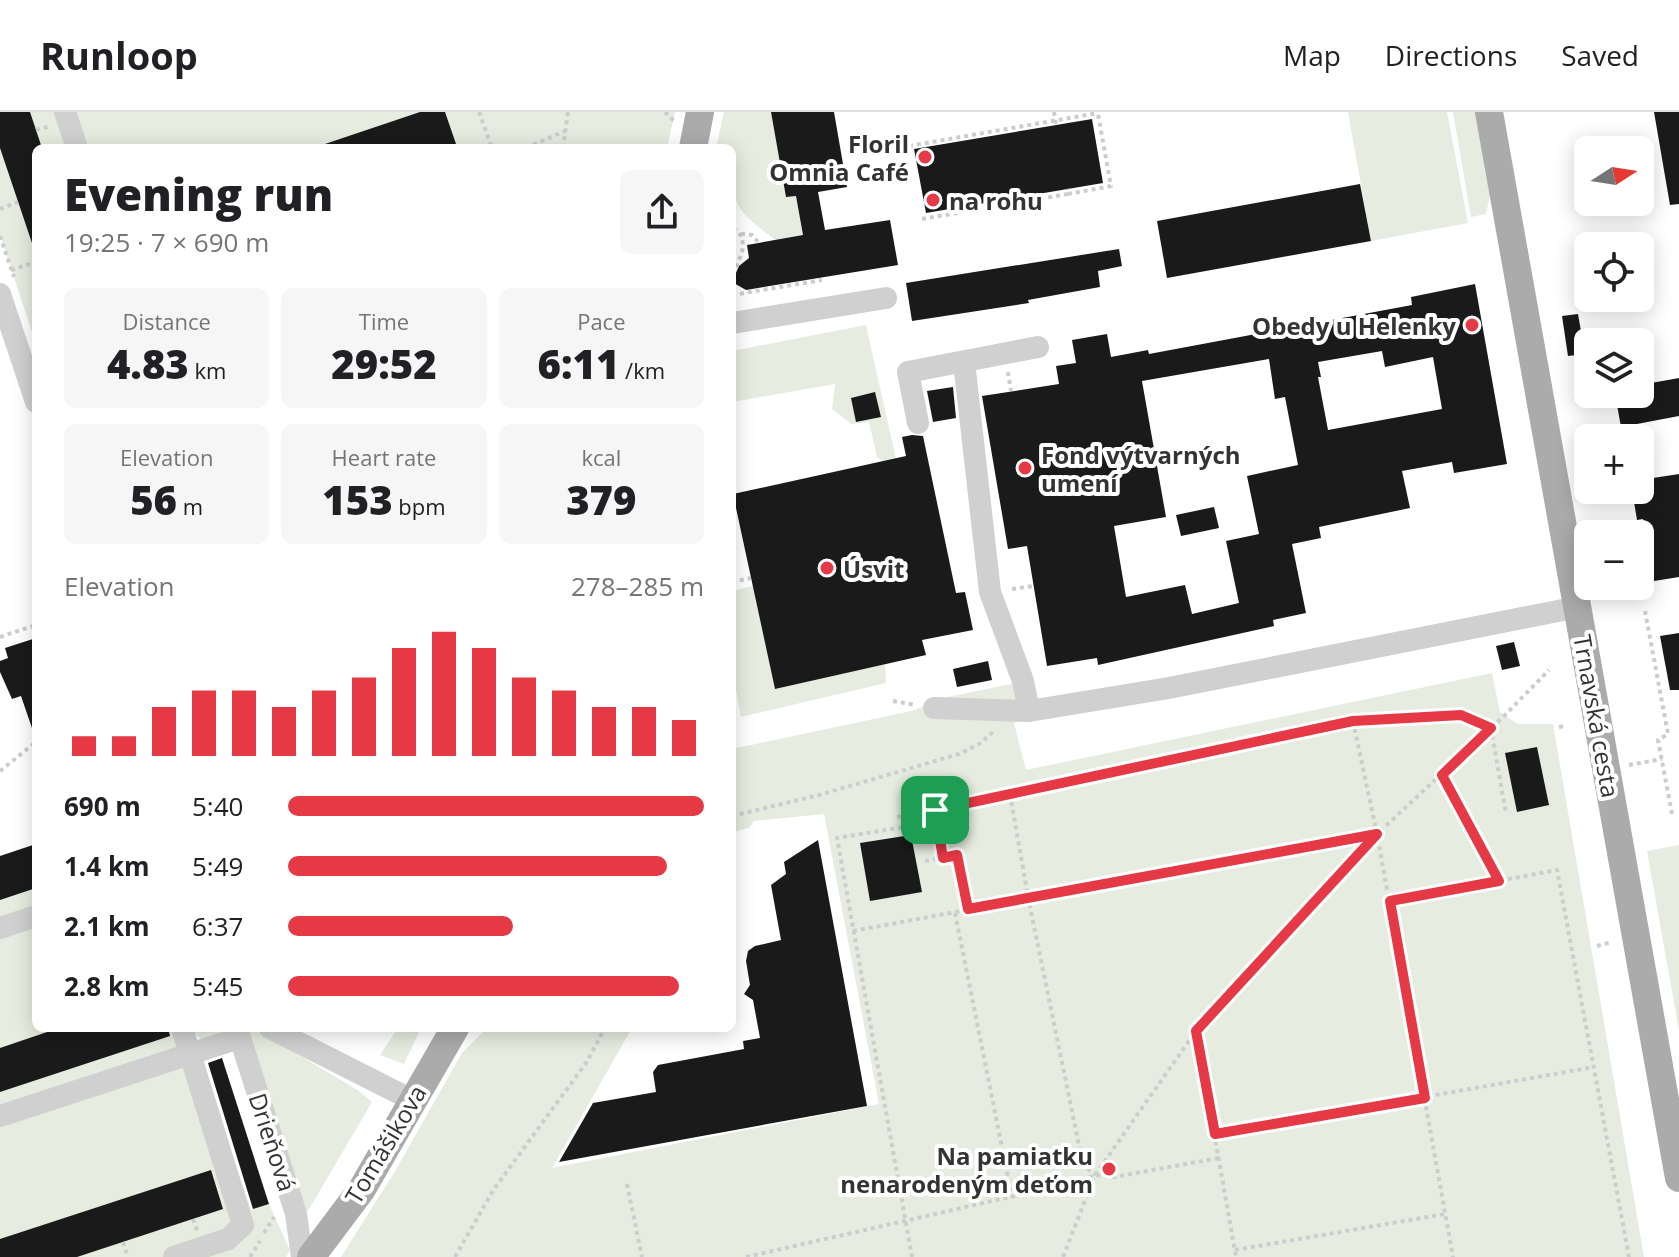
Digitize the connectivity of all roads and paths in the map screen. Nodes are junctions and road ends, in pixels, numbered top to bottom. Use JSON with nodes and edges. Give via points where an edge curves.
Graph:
{"nodes":[{"id":1,"x":65,"y":112,"type":"edge"},
{"id":2,"x":479,"y":112,"type":"edge"},
{"id":3,"x":568,"y":112,"type":"edge"},
{"id":4,"x":665,"y":112,"type":"edge"},
{"id":5,"x":1054,"y":112,"type":"edge"},
{"id":6,"x":1489,"y":112,"type":"edge"},
{"id":7,"x":1098,"y":113,"type":"edge"},
{"id":8,"x":688,"y":118,"type":"edge"},
{"id":9,"x":1056,"y":122,"type":"junction"},
{"id":10,"x":565,"y":131,"type":"junction"},
{"id":11,"x":76,"y":144,"type":"edge"},
{"id":12,"x":491,"y":144,"type":"edge"},
{"id":13,"x":535,"y":144,"type":"edge"},
{"id":14,"x":563,"y":144,"type":"edge"},
{"id":15,"x":692,"y":144,"type":"edge"},
{"id":16,"x":909,"y":146,"type":"dead end"},
{"id":17,"x":18,"y":202,"type":"dead end"},
{"id":18,"x":0,"y":209,"type":"edge"},
{"id":19,"x":922,"y":219,"type":"dead end"},
{"id":20,"x":759,"y":243,"type":"dead end"},
{"id":21,"x":32,"y":263,"type":"edge"},
{"id":22,"x":736,"y":266,"type":"edge"},
{"id":23,"x":11,"y":270,"type":"dead end"},
{"id":24,"x":822,"y":280,"type":"dead end"},
{"id":25,"x":0,"y":294,"type":"edge"},
{"id":26,"x":736,"y":294,"type":"edge"},
{"id":27,"x":886,"y":298,"type":"dead end"},
{"id":28,"x":736,"y":322,"type":"edge"},
{"id":29,"x":1038,"y":347,"type":"dead end"},
{"id":30,"x":964,"y":362,"type":"junction"},
{"id":31,"x":32,"y":390,"type":"edge"},
{"id":32,"x":918,"y":423,"type":"dead end"},
{"id":33,"x":751,"y":578,"type":"dead end"},
{"id":34,"x":736,"y":581,"type":"edge"},
{"id":35,"x":1578,"y":607,"type":"junction"},
{"id":36,"x":1645,"y":611,"type":"dead end"},
{"id":37,"x":32,"y":626,"type":"edge"},
{"id":38,"x":0,"y":637,"type":"edge"},
{"id":39,"x":1549,"y":670,"type":"dead end"},
{"id":40,"x":893,"y":701,"type":"dead end"},
{"id":41,"x":911,"y":704,"type":"dead end"},
{"id":42,"x":934,"y":708,"type":"dead end"},
{"id":43,"x":1023,"y":711,"type":"junction"},
{"id":44,"x":1353,"y":721,"type":"junction"},
{"id":45,"x":1491,"y":728,"type":"junction"},
{"id":46,"x":32,"y":745,"type":"edge"},
{"id":47,"x":1662,"y":759,"type":"junction"},
{"id":48,"x":1623,"y":766,"type":"dead end"},
{"id":49,"x":0,"y":771,"type":"edge"},
{"id":50,"x":1442,"y":775,"type":"junction"},
{"id":51,"x":1010,"y":794,"type":"junction"},
{"id":52,"x":935,"y":810,"type":"junction"},
{"id":53,"x":1506,"y":814,"type":"dead end"},
{"id":54,"x":1672,"y":814,"type":"dead end"},
{"id":55,"x":736,"y":815,"type":"edge"},
{"id":56,"x":897,"y":817,"type":"dead end"},
{"id":57,"x":910,"y":826,"type":"dead end"},
{"id":58,"x":1377,"y":834,"type":"junction"},
{"id":59,"x":943,"y":858,"type":"junction"},
{"id":60,"x":925,"y":861,"type":"dead end"},
{"id":61,"x":1499,"y":881,"type":"junction"},
{"id":62,"x":1028,"y":897,"type":"junction"},
{"id":63,"x":1390,"y":901,"type":"junction"},
{"id":64,"x":968,"y":909,"type":"junction"},
{"id":65,"x":955,"y":912,"type":"junction"},
{"id":66,"x":32,"y":917,"type":"edge"},
{"id":67,"x":0,"y":928,"type":"edge"},
{"id":68,"x":853,"y":931,"type":"junction"},
{"id":69,"x":1612,"y":942,"type":"dead end"},
{"id":70,"x":1597,"y":946,"type":"dead end"},
{"id":71,"x":1196,"y":1031,"type":"junction"},
{"id":72,"x":183,"y":1032,"type":"edge"},
{"id":73,"x":278,"y":1032,"type":"edge"},
{"id":74,"x":453,"y":1032,"type":"edge"},
{"id":75,"x":603,"y":1032,"type":"edge"},
{"id":76,"x":238,"y":1033,"type":"edge"},
{"id":77,"x":191,"y":1053,"type":"junction"},
{"id":78,"x":1594,"y":1067,"type":"junction"},
{"id":79,"x":1425,"y":1098,"type":"junction"},
{"id":80,"x":412,"y":1100,"type":"junction"},
{"id":81,"x":0,"y":1116,"type":"edge"},
{"id":82,"x":1215,"y":1134,"type":"junction"},
{"id":83,"x":1219,"y":1158,"type":"junction"},
{"id":84,"x":1095,"y":1175,"type":"junction"},
{"id":85,"x":1679,"y":1178,"type":"edge"},
{"id":86,"x":627,"y":1184,"type":"dead end"},
{"id":87,"x":1012,"y":1197,"type":"junction"},
{"id":88,"x":281,"y":1204,"type":"dead end"},
{"id":89,"x":1445,"y":1214,"type":"junction"},
{"id":90,"x":905,"y":1221,"type":"junction"},
{"id":91,"x":123,"y":1242,"type":"dead end"},
{"id":92,"x":1235,"y":1250,"type":"junction"},
{"id":93,"x":128,"y":1257,"type":"edge"},
{"id":94,"x":174,"y":1257,"type":"edge"},
{"id":95,"x":250,"y":1257,"type":"edge"},
{"id":96,"x":302,"y":1257,"type":"edge"},
{"id":97,"x":311,"y":1257,"type":"edge"},
{"id":98,"x":455,"y":1257,"type":"edge"},
{"id":99,"x":642,"y":1257,"type":"edge"},
{"id":100,"x":746,"y":1257,"type":"edge"},
{"id":101,"x":912,"y":1257,"type":"edge"},
{"id":102,"x":1063,"y":1257,"type":"edge"},
{"id":103,"x":1236,"y":1257,"type":"edge"},
{"id":104,"x":1453,"y":1257,"type":"edge"},
{"id":105,"x":1629,"y":1257,"type":"edge"}],
"edges":[{"from":1,"to":11,"type":"street"},
{"from":2,"to":12,"type":"path"},
{"from":3,"to":10,"type":"path"},
{"from":4,"to":8,"type":"path"},
{"from":5,"to":9,"type":"path"},
{"from":6,"to":35,"type":"main road","name":"Trnavská cesta"},
{"from":7,"to":9,"type":"path"},
{"from":7,"to":19,"type":"path","via":[[1111,186]]},
{"from":8,"to":15,"type":"main road"},
{"from":9,"to":16,"type":"path"},
{"from":10,"to":13,"type":"path"},
{"from":10,"to":14,"type":"path"},
{"from":17,"to":18,"type":"path"},
{"from":20,"to":22,"type":"path","via":[[739,232],[744,251]]},
{"from":21,"to":23,"type":"path"},
{"from":24,"to":26,"type":"path"},
{"from":25,"to":31,"type":"street"},
{"from":27,"to":28,"type":"street"},
{"from":29,"to":30,"type":"street"},
{"from":30,"to":32,"type":"street","via":[[908,372]]},
{"from":30,"to":43,"type":"street","via":[[990,592],[1023,681]]},
{"from":33,"to":34,"type":"path"},
{"from":35,"to":43,"type":"street","via":[[1169,688]]},
{"from":35,"to":85,"type":"main road","name":"Trnavská cesta"},
{"from":36,"to":47,"type":"path","via":[[1668,734],[1658,740]]},
{"from":37,"to":38,"type":"path"},
{"from":39,"to":45,"type":"path"},
{"from":40,"to":41,"type":"path"},
{"from":42,"to":43,"type":"street"},
{"from":43,"to":55,"type":"path","via":[[959,754]]},
{"from":44,"to":45,"type":"path","via":[[1461,715]]},
{"from":44,"to":51,"type":"path"},
{"from":44,"to":58,"type":"path"},
{"from":45,"to":50,"type":"path"},
{"from":45,"to":53,"type":"path"},
{"from":46,"to":49,"type":"path"},
{"from":47,"to":48,"type":"path"},
{"from":47,"to":54,"type":"path"},
{"from":50,"to":58,"type":"path"},
{"from":50,"to":61,"type":"path"},
{"from":51,"to":52,"type":"path"},
{"from":51,"to":62,"type":"path"},
{"from":52,"to":56,"type":"path"},
{"from":52,"to":59,"type":"path"},
{"from":57,"to":68,"type":"path","via":[[837,838]]},
{"from":58,"to":62,"type":"path"},
{"from":58,"to":63,"type":"path"},
{"from":58,"to":71,"type":"path"},
{"from":59,"to":60,"type":"path"},
{"from":59,"to":64,"type":"path","via":[[957,855]]},
{"from":61,"to":63,"type":"path"},
{"from":61,"to":78,"type":"path","via":[[1557,870]]},
{"from":62,"to":64,"type":"path"},
{"from":62,"to":84,"type":"path","via":[[1083,1165]]},
{"from":63,"to":79,"type":"path"},
{"from":64,"to":65,"type":"path"},
{"from":65,"to":68,"type":"path"},
{"from":65,"to":87,"type":"path"},
{"from":66,"to":67,"type":"street"},
{"from":68,"to":90,"type":"path"},
{"from":69,"to":70,"type":"path"},
{"from":71,"to":82,"type":"path"},
{"from":71,"to":84,"type":"path"},
{"from":72,"to":77,"type":"street"},
{"from":73,"to":80,"type":"street"},
{"from":74,"to":80,"type":"main road","name":"Tomášikova"},
{"from":75,"to":98,"type":"path","via":[[494,1189]]},
{"from":76,"to":77,"type":"street"},
{"from":76,"to":96,"type":"street","name":"Drieňová","via":[[296,1214]]},
{"from":77,"to":81,"type":"street"},
{"from":77,"to":94,"type":"street","via":[[243,1225],[228,1239]]},
{"from":78,"to":79,"type":"path"},
{"from":78,"to":105,"type":"path"},
{"from":79,"to":82,"type":"path"},
{"from":79,"to":89,"type":"path"},
{"from":80,"to":97,"type":"main road","name":"Tomášikova","via":[[362,1189]]},
{"from":82,"to":83,"type":"path"},
{"from":83,"to":84,"type":"path","via":[[1114,1177]]},
{"from":83,"to":92,"type":"path"},
{"from":84,"to":87,"type":"path"},
{"from":84,"to":102,"type":"path"},
{"from":86,"to":99,"type":"path"},
{"from":87,"to":90,"type":"path"},
{"from":88,"to":95,"type":"path"},
{"from":89,"to":92,"type":"path"},
{"from":89,"to":104,"type":"path"},
{"from":90,"to":100,"type":"path"},
{"from":90,"to":101,"type":"path"},
{"from":91,"to":93,"type":"path"},
{"from":92,"to":103,"type":"path"}]}
